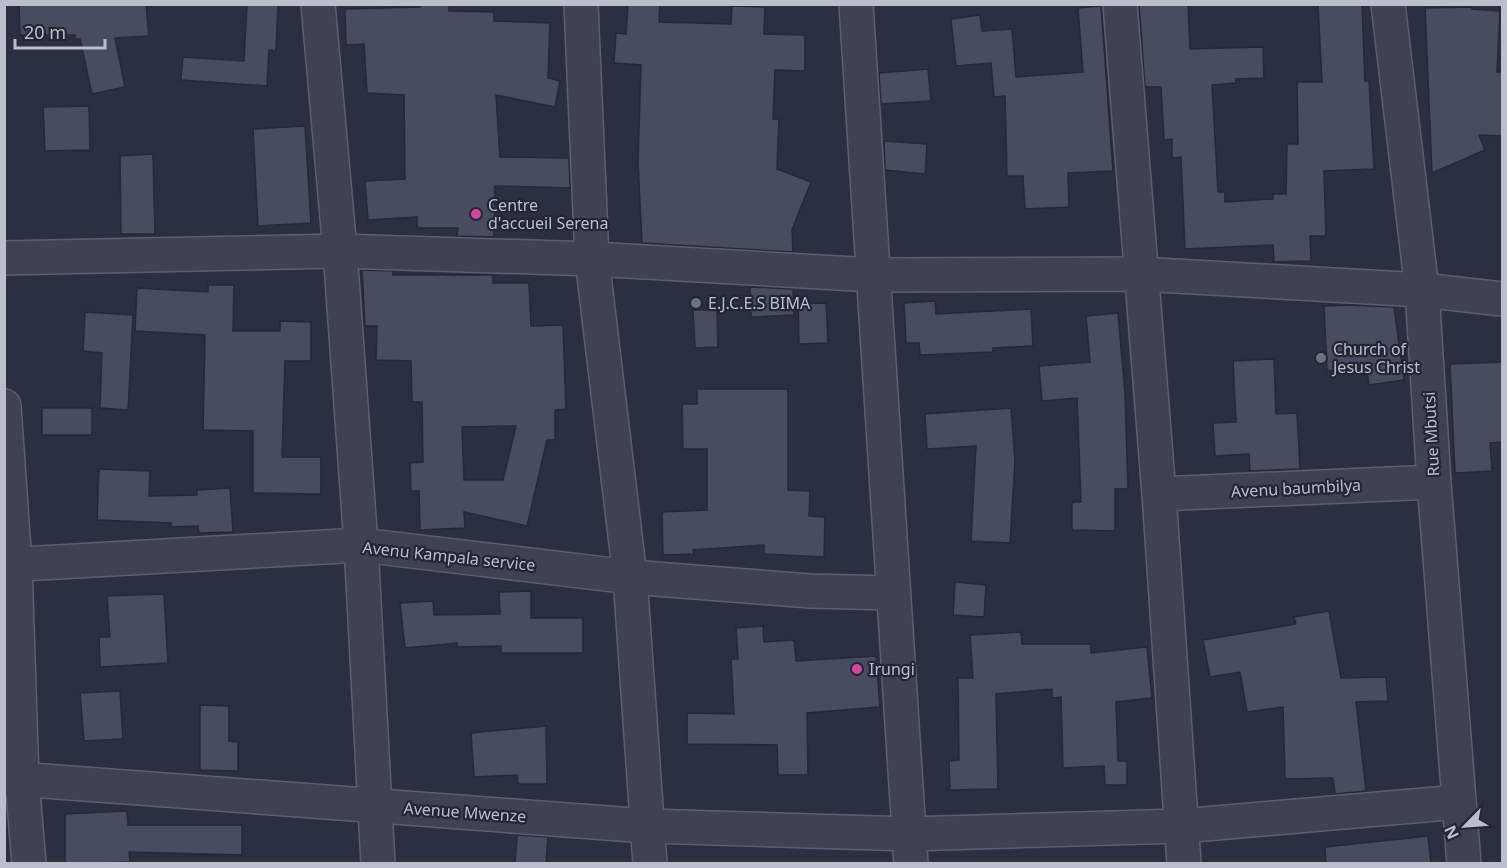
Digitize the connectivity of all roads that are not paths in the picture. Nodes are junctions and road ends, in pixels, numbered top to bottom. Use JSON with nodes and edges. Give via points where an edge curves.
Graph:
{"nodes":[{"id":1,"x":318,"y":4,"type":"edge"},
{"id":2,"x":581,"y":4,"type":"edge"},
{"id":3,"x":856,"y":4,"type":"edge"},
{"id":4,"x":1120,"y":4,"type":"edge"},
{"id":5,"x":1388,"y":4,"type":"edge"},
{"id":6,"x":340,"y":251,"type":"junction"},
{"id":7,"x":4,"y":258,"type":"edge"},
{"id":8,"x":592,"y":259,"type":"junction"},
{"id":9,"x":1140,"y":274,"type":"junction"},
{"id":10,"x":873,"y":275,"type":"junction"},
{"id":11,"x":1422,"y":290,"type":"junction"},
{"id":12,"x":1503,"y":299,"type":"edge"},
{"id":13,"x":4,"y":406,"type":"edge"},
{"id":14,"x":1434,"y":482,"type":"junction"},
{"id":15,"x":1159,"y":494,"type":"junction"},
{"id":16,"x":361,"y":545,"type":"junction"},
{"id":17,"x":10,"y":565,"type":"edge"},
{"id":18,"x":630,"y":577,"type":"junction"},
{"id":19,"x":893,"y":593,"type":"junction"},
{"id":20,"x":13,"y":779,"type":"edge"},
{"id":21,"x":1458,"y":802,"type":"junction"},
{"id":22,"x":375,"y":805,"type":"junction"},
{"id":23,"x":647,"y":826,"type":"junction"},
{"id":24,"x":1181,"y":826,"type":"junction"},
{"id":25,"x":910,"y":849,"type":"edge"},
{"id":26,"x":29,"y":864,"type":"edge"},
{"id":27,"x":378,"y":864,"type":"edge"},
{"id":28,"x":650,"y":864,"type":"edge"},
{"id":29,"x":1184,"y":864,"type":"edge"},
{"id":30,"x":1464,"y":864,"type":"edge"}],
"edges":[{"from":1,"to":6,"type":"street"},
{"from":2,"to":8,"type":"street"},
{"from":3,"to":10,"type":"street"},
{"from":4,"to":9,"type":"street"},
{"from":5,"to":11,"type":"street","name":"Rue Mbutsi"},
{"from":6,"to":7,"type":"street"},
{"from":6,"to":8,"type":"street"},
{"from":6,"to":16,"type":"street"},
{"from":8,"to":10,"type":"street"},
{"from":8,"to":18,"type":"street"},
{"from":9,"to":10,"type":"street"},
{"from":9,"to":11,"type":"street"},
{"from":9,"to":15,"type":"street"},
{"from":10,"to":19,"type":"street"},
{"from":11,"to":12,"type":"street"},
{"from":11,"to":14,"type":"street","name":"Rue Mbutsi"},
{"from":13,"to":17,"type":"street"},
{"from":14,"to":15,"type":"street","name":"Avenu baumbilya"},
{"from":14,"to":21,"type":"street","name":"Rue Mbutsi"},
{"from":15,"to":24,"type":"street"},
{"from":16,"to":17,"type":"street","name":"Avenu Kampala service"},
{"from":16,"to":18,"type":"street","name":"Avenu Kampala service"},
{"from":16,"to":22,"type":"street"},
{"from":17,"to":20,"type":"street"},
{"from":18,"to":19,"type":"street","name":"Avenu Kampala service","via":[[810,591]]},
{"from":18,"to":23,"type":"street"},
{"from":19,"to":25,"type":"street"},
{"from":20,"to":22,"type":"street","name":"Avenue Mwenze"},
{"from":20,"to":26,"type":"street"},
{"from":21,"to":24,"type":"street","name":"Avenue Mwenze"},
{"from":21,"to":30,"type":"street","name":"Rue Mbutsi"},
{"from":22,"to":23,"type":"street","name":"Avenue Mwenze"},
{"from":22,"to":27,"type":"street"},
{"from":23,"to":25,"type":"street","name":"Avenue Mwenze"},
{"from":23,"to":28,"type":"street"},
{"from":24,"to":25,"type":"street","name":"Avenue Mwenze"},
{"from":24,"to":29,"type":"street"}]}
